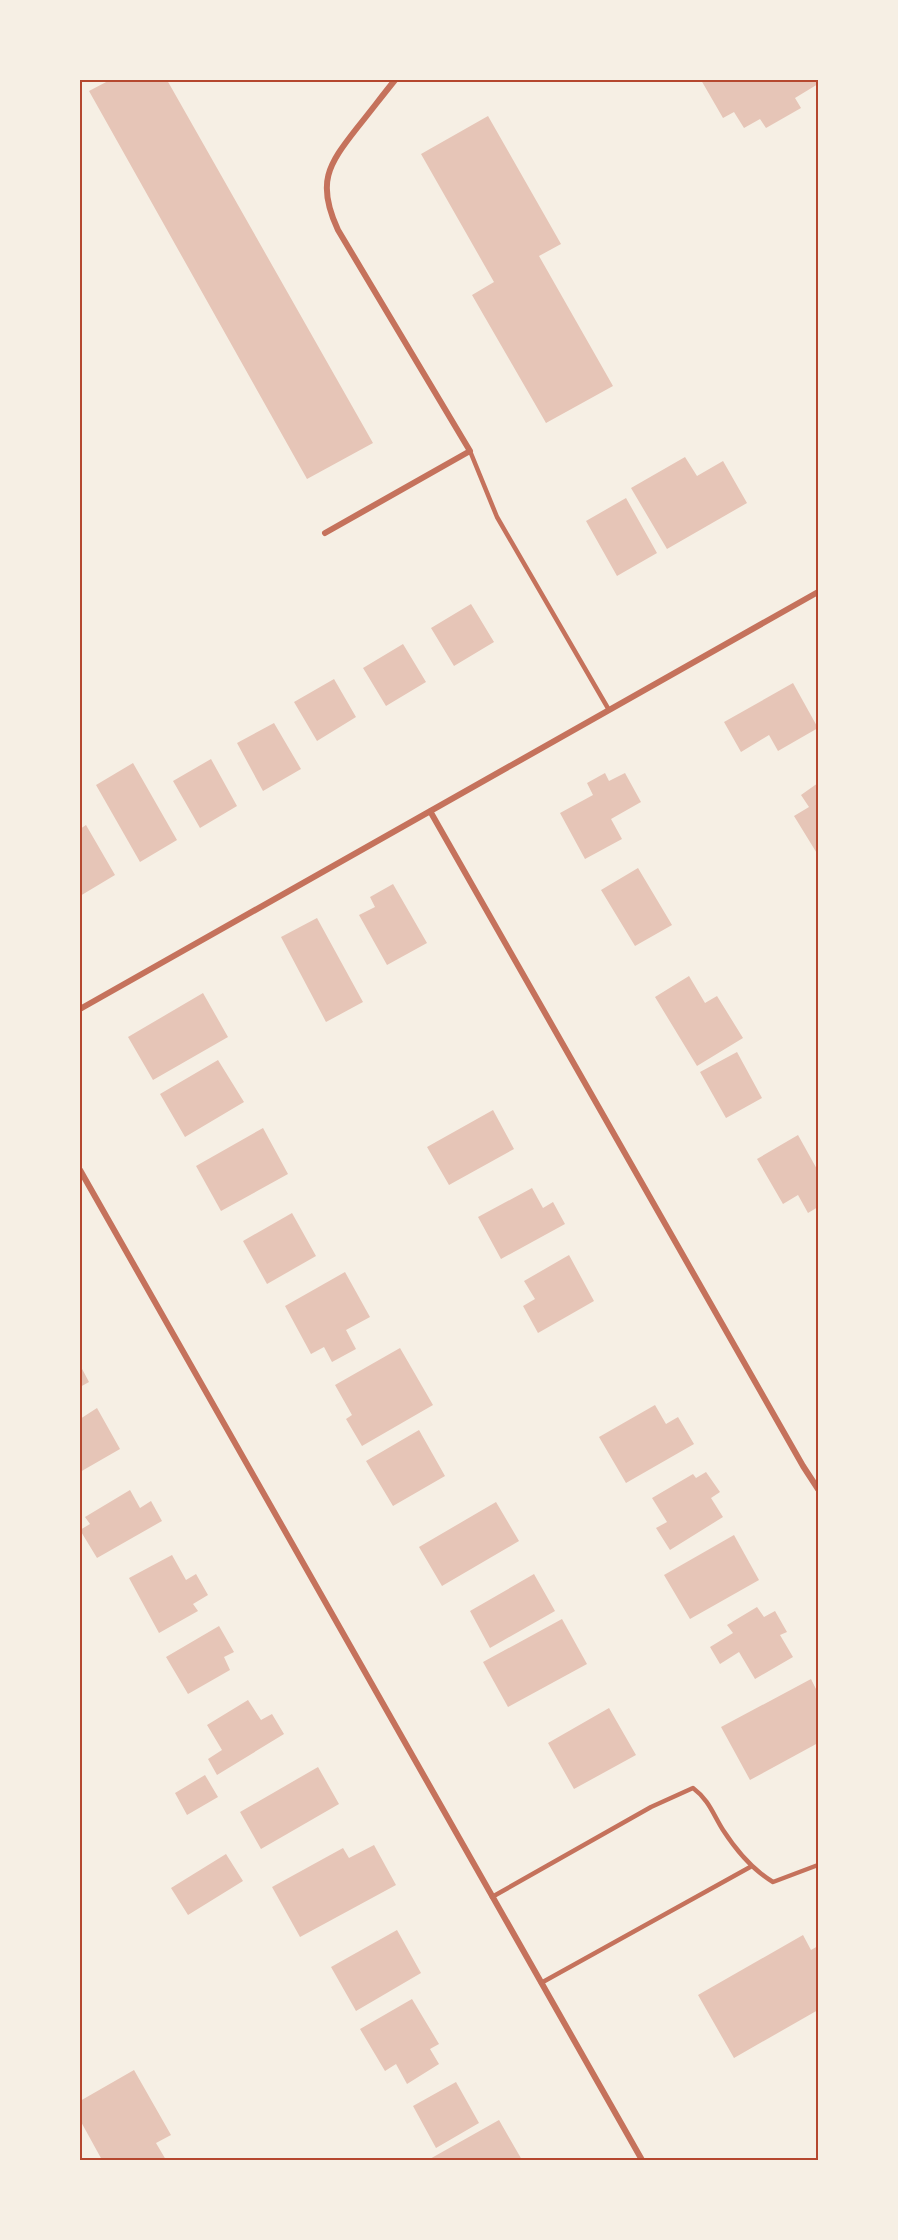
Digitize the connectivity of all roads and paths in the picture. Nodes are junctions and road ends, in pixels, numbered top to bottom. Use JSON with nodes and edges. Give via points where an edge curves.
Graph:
{"nodes":[{"id":1,"x":395,"y":80,"type":"edge"},
{"id":2,"x":470,"y":451,"type":"junction"},
{"id":3,"x":326,"y":533,"type":"dead end"},
{"id":4,"x":819,"y":592,"type":"edge"},
{"id":5,"x":609,"y":710,"type":"junction"},
{"id":6,"x":430,"y":811,"type":"junction"},
{"id":7,"x":80,"y":1009,"type":"edge"},
{"id":8,"x":80,"y":1170,"type":"edge"},
{"id":9,"x":819,"y":1489,"type":"edge"},
{"id":10,"x":819,"y":1865,"type":"edge"},
{"id":11,"x":752,"y":1866,"type":"junction"},
{"id":12,"x":492,"y":1897,"type":"junction"},
{"id":13,"x":541,"y":1983,"type":"junction"},
{"id":14,"x":642,"y":2160,"type":"edge"}],
"edges":[{"from":1,"to":2,"type":"street","via":[[333,158],[326,189],[329,207],[338,230]]},
{"from":2,"to":3,"type":"street"},
{"from":2,"to":5,"type":"lane","via":[[497,517]]},
{"from":4,"to":5,"type":"street"},
{"from":5,"to":6,"type":"street"},
{"from":6,"to":7,"type":"street"},
{"from":6,"to":9,"type":"street"},
{"from":8,"to":12,"type":"street"},
{"from":10,"to":11,"type":"lane","via":[[773,1882]]},
{"from":11,"to":12,"type":"lane","via":[[723,1831],[707,1799],[693,1788],[651,1807]]},
{"from":11,"to":13,"type":"lane"},
{"from":12,"to":13,"type":"street"},
{"from":13,"to":14,"type":"street"}]}
